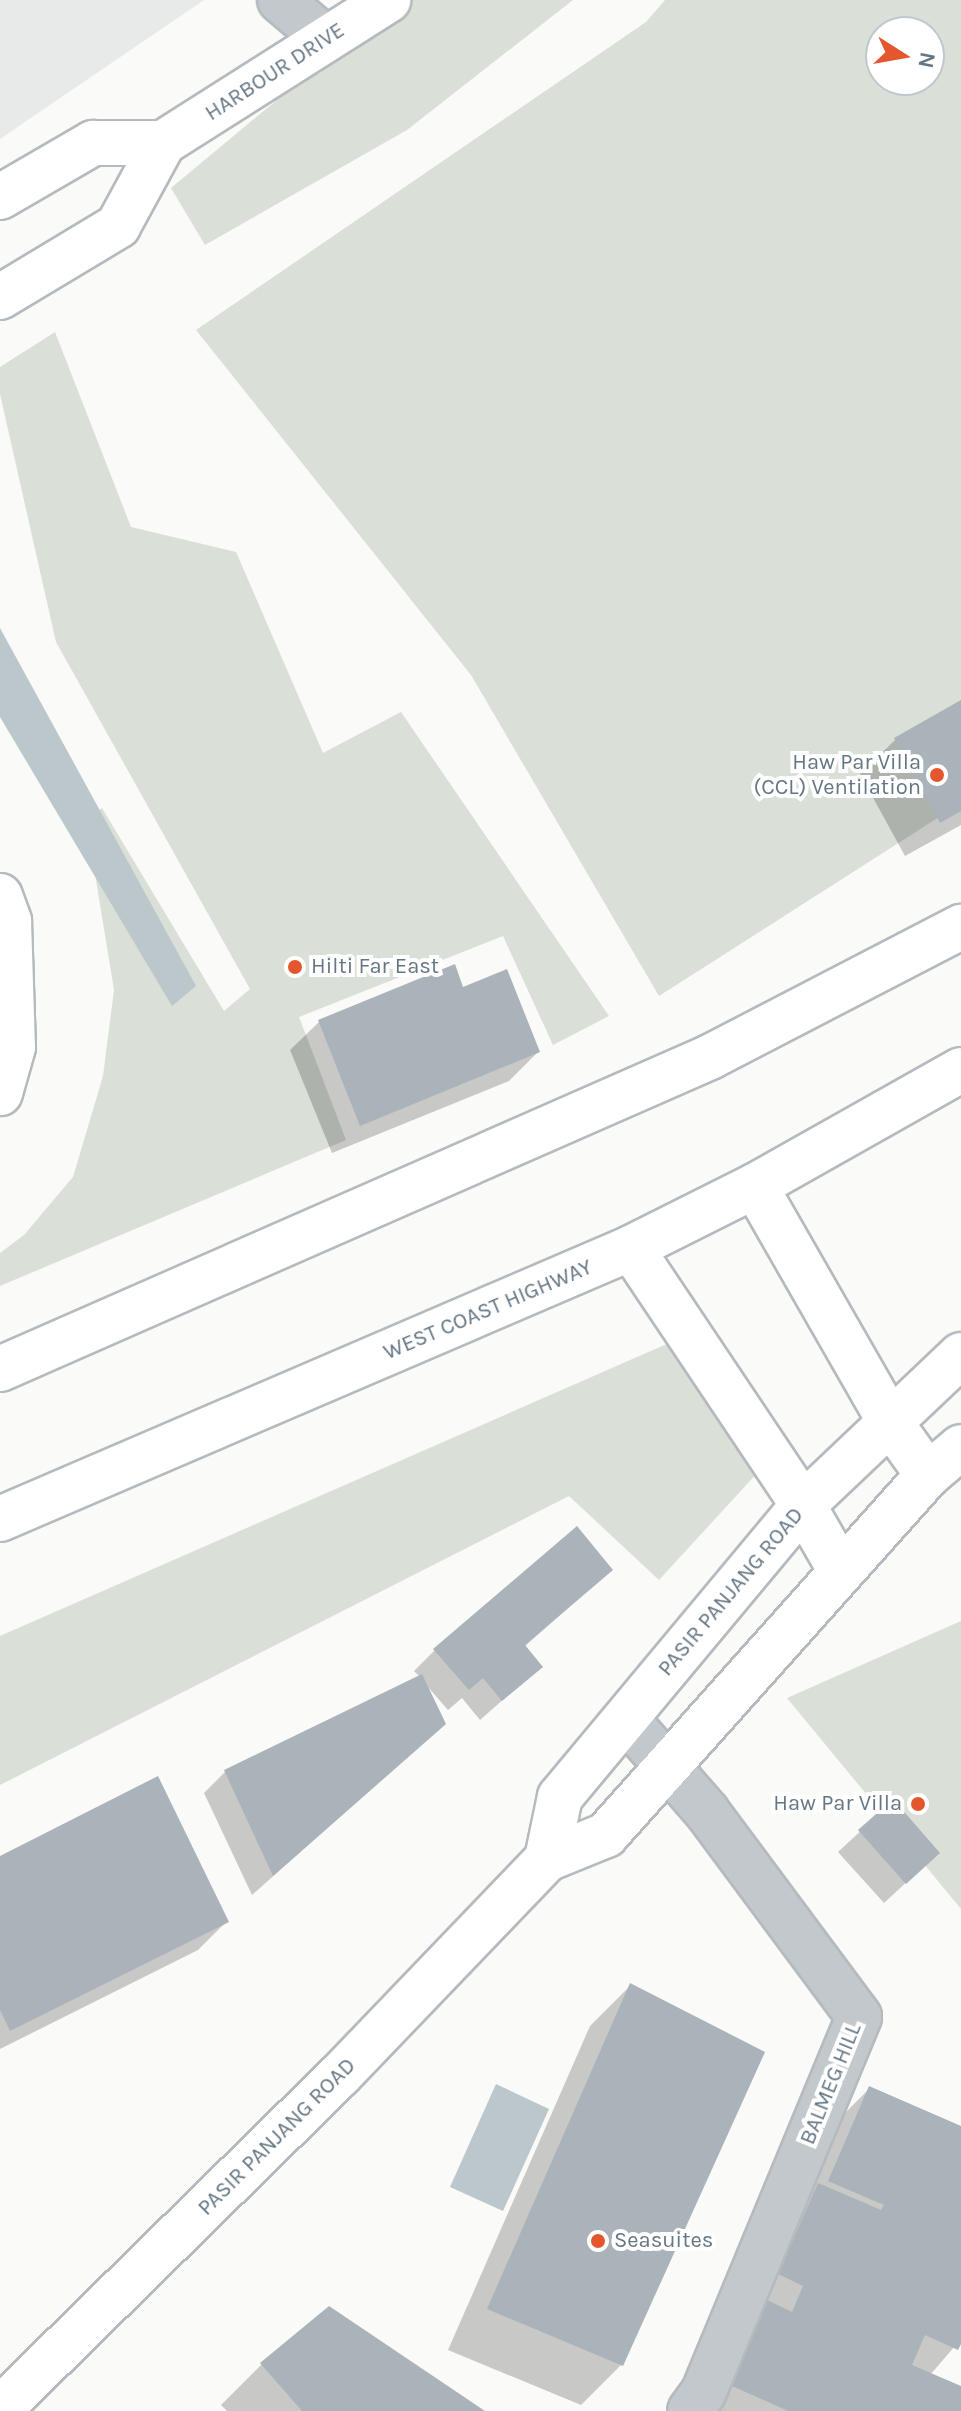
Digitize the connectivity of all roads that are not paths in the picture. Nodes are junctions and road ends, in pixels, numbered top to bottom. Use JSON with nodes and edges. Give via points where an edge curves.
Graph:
{"nodes":[{"id":1,"x":280,"y":0,"type":"edge"},
{"id":2,"x":388,"y":0,"type":"edge"},
{"id":3,"x":326,"y":39,"type":"junction"},
{"id":4,"x":163,"y":143,"type":"junction"},
{"id":5,"x":0,"y":197,"type":"edge"},
{"id":6,"x":0,"y":297,"type":"edge"},
{"id":7,"x":0,"y":896,"type":"edge"},
{"id":8,"x":961,"y":927,"type":"edge"},
{"id":9,"x":961,"y":1070,"type":"edge"},
{"id":10,"x":0,"y":1093,"type":"edge"},
{"id":11,"x":755,"y":1186,"type":"junction"},
{"id":12,"x":631,"y":1248,"type":"junction"},
{"id":13,"x":961,"y":1355,"type":"edge"},
{"id":14,"x":0,"y":1369,"type":"edge"},
{"id":15,"x":890,"y":1422,"type":"junction"},
{"id":16,"x":961,"y":1447,"type":"edge"},
{"id":17,"x":928,"y":1475,"type":"junction"},
{"id":18,"x":803,"y":1505,"type":"junction"},
{"id":19,"x":0,"y":1519,"type":"edge"},
{"id":20,"x":841,"y":1571,"type":"junction"},
{"id":21,"x":626,"y":1719,"type":"junction"},
{"id":22,"x":664,"y":1766,"type":"junction"},
{"id":23,"x":547,"y":1859,"type":"junction"},
{"id":24,"x":0,"y":2409,"type":"edge"},
{"id":25,"x":690,"y":2411,"type":"edge"}],
"edges":[{"from":1,"to":3,"type":"street"},
{"from":2,"to":3,"type":"main road","name":"HARBOUR DRIVE"},
{"from":3,"to":4,"type":"main road","name":"HARBOUR DRIVE"},
{"from":4,"to":5,"type":"main road","via":[[93,143]]},
{"from":4,"to":6,"type":"main road","name":"HARBOUR DRIVE","via":[[118,226]]},
{"from":7,"to":10,"type":"main road","via":[[9,921],[13,1047]]},
{"from":8,"to":14,"type":"main road","via":[[710,1057]]},
{"from":9,"to":11,"type":"main road","name":"WEST COAST HIGHWAY"},
{"from":11,"to":12,"type":"main road","name":"WEST COAST HIGHWAY"},
{"from":11,"to":15,"type":"main road"},
{"from":12,"to":18,"type":"main road"},
{"from":12,"to":19,"type":"main road","name":"WEST COAST HIGHWAY"},
{"from":13,"to":15,"type":"main road","name":"PASIR PANJANG ROAD"},
{"from":15,"to":17,"type":"main road"},
{"from":15,"to":18,"type":"main road","name":"PASIR PANJANG ROAD"},
{"from":16,"to":17,"type":"main road","name":"PASIR PANJANG ROAD"},
{"from":17,"to":20,"type":"main road","name":"PASIR PANJANG ROAD"},
{"from":18,"to":20,"type":"main road"},
{"from":18,"to":21,"type":"main road","name":"PASIR PANJANG ROAD"},
{"from":20,"to":22,"type":"main road","name":"PASIR PANJANG ROAD"},
{"from":21,"to":22,"type":"street","name":"BALMEG HILL"},
{"from":21,"to":23,"type":"main road","name":"PASIR PANJANG ROAD","via":[[560,1797]]},
{"from":22,"to":23,"type":"main road","name":"PASIR PANJANG ROAD","via":[[606,1835]]},
{"from":22,"to":25,"type":"street","name":"BALMEG HILL","via":[[725,1836],[859,2017],[703,2393]]},
{"from":23,"to":24,"type":"main road","name":"PASIR PANJANG ROAD","via":[[318,2097]]}]}
